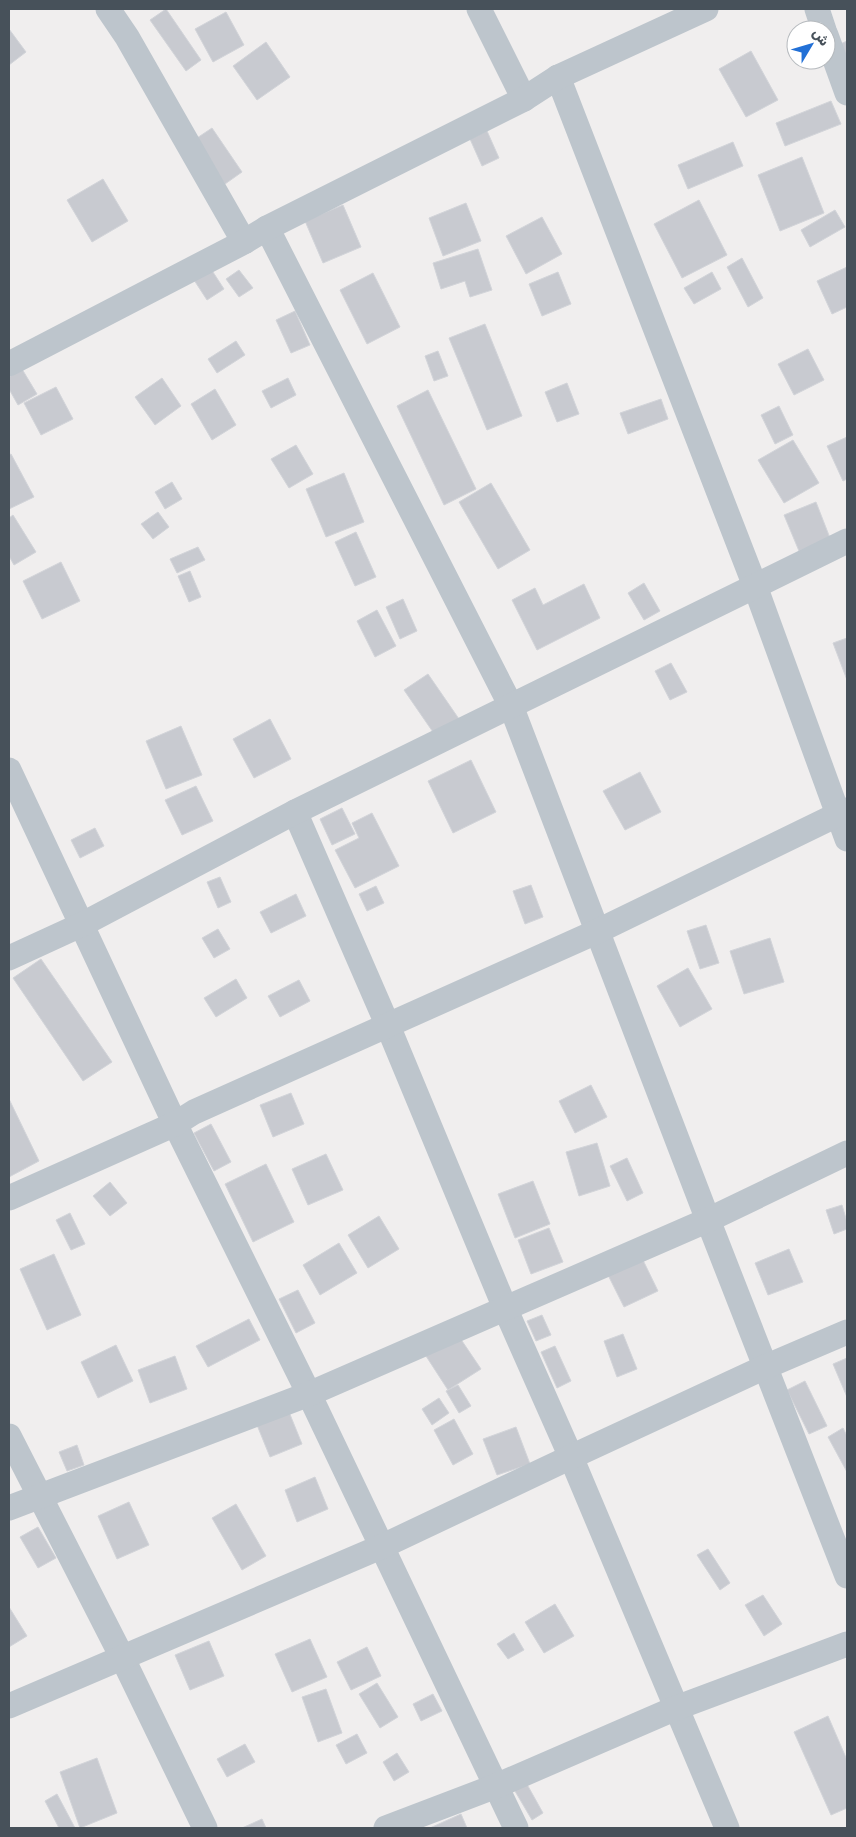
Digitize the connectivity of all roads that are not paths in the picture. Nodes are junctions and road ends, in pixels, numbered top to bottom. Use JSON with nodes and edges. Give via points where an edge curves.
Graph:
{"nodes":[{"id":1,"x":108,"y":9,"type":"edge"},
{"id":2,"x":480,"y":9,"type":"edge"},
{"id":3,"x":706,"y":9,"type":"edge"},
{"id":4,"x":836,"y":62,"type":"edge"},
{"id":5,"x":558,"y":77,"type":"junction"},
{"id":6,"x":847,"y":93,"type":"edge"},
{"id":7,"x":524,"y":99,"type":"junction"},
{"id":8,"x":267,"y":228,"type":"junction"},
{"id":9,"x":244,"y":242,"type":"junction"},
{"id":10,"x":9,"y":364,"type":"edge"},
{"id":11,"x":847,"y":542,"type":"edge"},
{"id":12,"x":755,"y":586,"type":"junction"},
{"id":13,"x":510,"y":706,"type":"junction"},
{"id":14,"x":9,"y":770,"type":"edge"},
{"id":15,"x":295,"y":812,"type":"junction"},
{"id":16,"x":843,"y":812,"type":"edge"},
{"id":17,"x":847,"y":839,"type":"edge"},
{"id":18,"x":83,"y":924,"type":"junction"},
{"id":19,"x":596,"y":932,"type":"junction"},
{"id":20,"x":9,"y":958,"type":"edge"},
{"id":21,"x":388,"y":1026,"type":"junction"},
{"id":22,"x":176,"y":1124,"type":"junction"},
{"id":23,"x":847,"y":1153,"type":"edge"},
{"id":24,"x":9,"y":1198,"type":"edge"},
{"id":25,"x":708,"y":1220,"type":"junction"},
{"id":26,"x":505,"y":1308,"type":"junction"},
{"id":27,"x":847,"y":1332,"type":"edge"},
{"id":28,"x":765,"y":1368,"type":"junction"},
{"id":29,"x":309,"y":1394,"type":"junction"},
{"id":30,"x":9,"y":1436,"type":"edge"},
{"id":31,"x":571,"y":1457,"type":"junction"},
{"id":32,"x":39,"y":1495,"type":"junction"},
{"id":33,"x":9,"y":1508,"type":"edge"},
{"id":34,"x":382,"y":1546,"type":"junction"},
{"id":35,"x":847,"y":1576,"type":"edge"},
{"id":36,"x":847,"y":1644,"type":"edge"},
{"id":37,"x":122,"y":1657,"type":"junction"},
{"id":38,"x":9,"y":1706,"type":"edge"},
{"id":39,"x":676,"y":1708,"type":"junction"},
{"id":40,"x":496,"y":1786,"type":"junction"},
{"id":41,"x":204,"y":1828,"type":"edge"},
{"id":42,"x":386,"y":1828,"type":"edge"},
{"id":43,"x":516,"y":1828,"type":"edge"},
{"id":44,"x":728,"y":1828,"type":"edge"}],
"edges":[{"from":1,"to":9,"type":"street"},
{"from":2,"to":7,"type":"street"},
{"from":3,"to":5,"type":"street"},
{"from":4,"to":6,"type":"street"},
{"from":5,"to":7,"type":"street"},
{"from":5,"to":12,"type":"street"},
{"from":7,"to":8,"type":"street"},
{"from":8,"to":9,"type":"street"},
{"from":8,"to":13,"type":"street"},
{"from":9,"to":10,"type":"street"},
{"from":11,"to":12,"type":"street"},
{"from":12,"to":13,"type":"street"},
{"from":12,"to":16,"type":"street"},
{"from":13,"to":15,"type":"street"},
{"from":13,"to":19,"type":"street"},
{"from":14,"to":18,"type":"street"},
{"from":15,"to":18,"type":"street"},
{"from":15,"to":21,"type":"street"},
{"from":16,"to":17,"type":"street"},
{"from":16,"to":19,"type":"street"},
{"from":18,"to":20,"type":"street"},
{"from":18,"to":22,"type":"street"},
{"from":19,"to":21,"type":"street"},
{"from":19,"to":25,"type":"street"},
{"from":21,"to":22,"type":"street","via":[[194,1112]]},
{"from":21,"to":26,"type":"street"},
{"from":22,"to":24,"type":"street"},
{"from":22,"to":29,"type":"street"},
{"from":23,"to":25,"type":"street"},
{"from":25,"to":26,"type":"street"},
{"from":25,"to":28,"type":"street"},
{"from":26,"to":29,"type":"street"},
{"from":26,"to":31,"type":"street"},
{"from":27,"to":28,"type":"street"},
{"from":28,"to":31,"type":"street"},
{"from":28,"to":35,"type":"street"},
{"from":29,"to":32,"type":"street"},
{"from":29,"to":34,"type":"street"},
{"from":30,"to":32,"type":"street"},
{"from":31,"to":34,"type":"street"},
{"from":31,"to":39,"type":"street"},
{"from":32,"to":33,"type":"street"},
{"from":32,"to":37,"type":"street"},
{"from":34,"to":37,"type":"street"},
{"from":34,"to":40,"type":"street"},
{"from":36,"to":39,"type":"street"},
{"from":37,"to":38,"type":"street"},
{"from":37,"to":41,"type":"street"},
{"from":39,"to":40,"type":"street"},
{"from":39,"to":44,"type":"street"},
{"from":40,"to":42,"type":"street"},
{"from":40,"to":43,"type":"street"}]}
